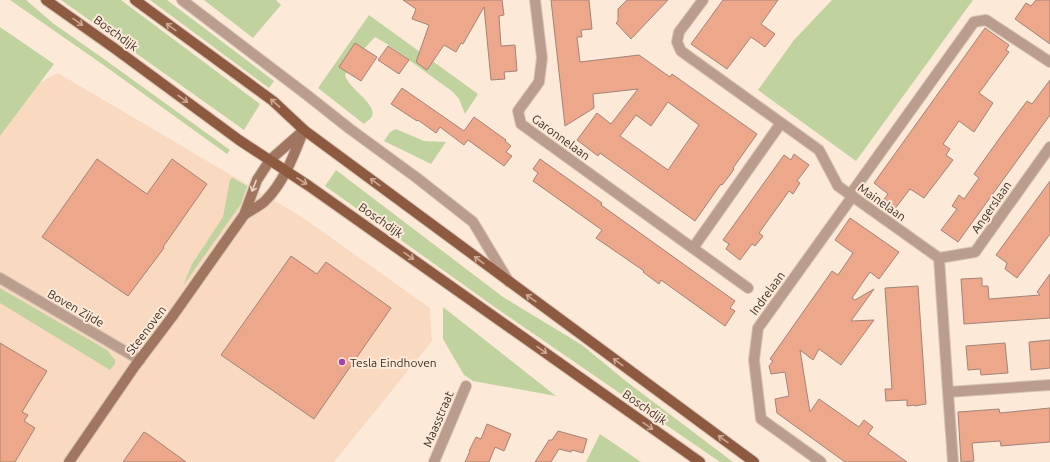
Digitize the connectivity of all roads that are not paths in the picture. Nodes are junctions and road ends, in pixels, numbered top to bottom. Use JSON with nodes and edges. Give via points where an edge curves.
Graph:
{"nodes":[{"id":1,"x":46,"y":0,"type":"edge"},
{"id":2,"x":135,"y":0,"type":"edge"},
{"id":3,"x":182,"y":0,"type":"edge"},
{"id":4,"x":535,"y":0,"type":"edge"},
{"id":5,"x":703,"y":0,"type":"edge"},
{"id":6,"x":1050,"y":62,"type":"edge"},
{"id":7,"x":781,"y":123,"type":"junction"},
{"id":8,"x":304,"y":130,"type":"junction"},
{"id":9,"x":1050,"y":147,"type":"edge"},
{"id":10,"x":270,"y":160,"type":"junction"},
{"id":11,"x":287,"y":172,"type":"junction"},
{"id":12,"x":851,"y":196,"type":"junction"},
{"id":13,"x":244,"y":215,"type":"junction"},
{"id":14,"x":693,"y":248,"type":"junction"},
{"id":15,"x":939,"y":258,"type":"junction"},
{"id":16,"x":0,"y":278,"type":"edge"},
{"id":17,"x":510,"y":283,"type":"junction"},
{"id":18,"x":748,"y":288,"type":"dead end"},
{"id":19,"x":140,"y":360,"type":"junction"},
{"id":20,"x":1050,"y":385,"type":"edge"},
{"id":21,"x":466,"y":386,"type":"dead end"},
{"id":22,"x":948,"y":392,"type":"junction"},
{"id":23,"x":69,"y":462,"type":"edge"},
{"id":24,"x":434,"y":462,"type":"edge"},
{"id":25,"x":700,"y":462,"type":"edge"},
{"id":26,"x":754,"y":462,"type":"edge"},
{"id":27,"x":821,"y":462,"type":"edge"},
{"id":28,"x":953,"y":462,"type":"edge"}],
"edges":[{"from":1,"to":10,"type":"main road","name":"Boschdijk","one_way":true},
{"from":8,"to":2,"type":"main road","name":"Boschdijk","one_way":true,"via":[[273,101]]},
{"from":3,"to":17,"type":"street","name":"Boschdijk","via":[[473,222]]},
{"from":4,"to":14,"type":"street","name":"Garonnelaan","via":[[542,58],[539,82],[518,111],[521,124]]},
{"from":5,"to":7,"type":"street","name":"Mainelaan","via":[[679,32],[676,42],[681,51]]},
{"from":6,"to":12,"type":"street","name":"Indrelaan","via":[[986,20],[974,22]]},
{"from":7,"to":12,"type":"street","name":"Mainelaan","via":[[819,150],[838,186]]},
{"from":7,"to":14,"type":"street"},
{"from":8,"to":10,"type":"street","name":"Steenoven"},
{"from":8,"to":11,"type":"street","name":"Steenoven"},
{"from":17,"to":8,"type":"main road","name":"Boschdijk","one_way":true},
{"from":9,"to":15,"type":"street","name":"Angerslaan","via":[[975,252]]},
{"from":10,"to":11,"type":"main road","name":"Boschdijk"},
{"from":10,"to":13,"type":"street","name":"Steenoven","one_way":true,"via":[[257,180]]},
{"from":11,"to":13,"type":"street","name":"Steenoven","via":[[264,202]]},
{"from":11,"to":25,"type":"main road","name":"Boschdijk","one_way":true},
{"from":12,"to":15,"type":"street","name":"Mainelaan"},
{"from":12,"to":27,"type":"street","name":"Indrelaan","via":[[758,328],[754,360],[761,419]]},
{"from":13,"to":19,"type":"street","name":"Steenoven"},
{"from":14,"to":18,"type":"street","name":"Garonnelaan"},
{"from":15,"to":22,"type":"street"},
{"from":16,"to":19,"type":"street","name":"Boven Zijde"},
{"from":26,"to":17,"type":"main road","name":"Boschdijk","one_way":true},
{"from":19,"to":23,"type":"street","name":"Steenoven"},
{"from":20,"to":22,"type":"street"},
{"from":21,"to":24,"type":"street","name":"Maasstraat"},
{"from":22,"to":28,"type":"street"}]}
